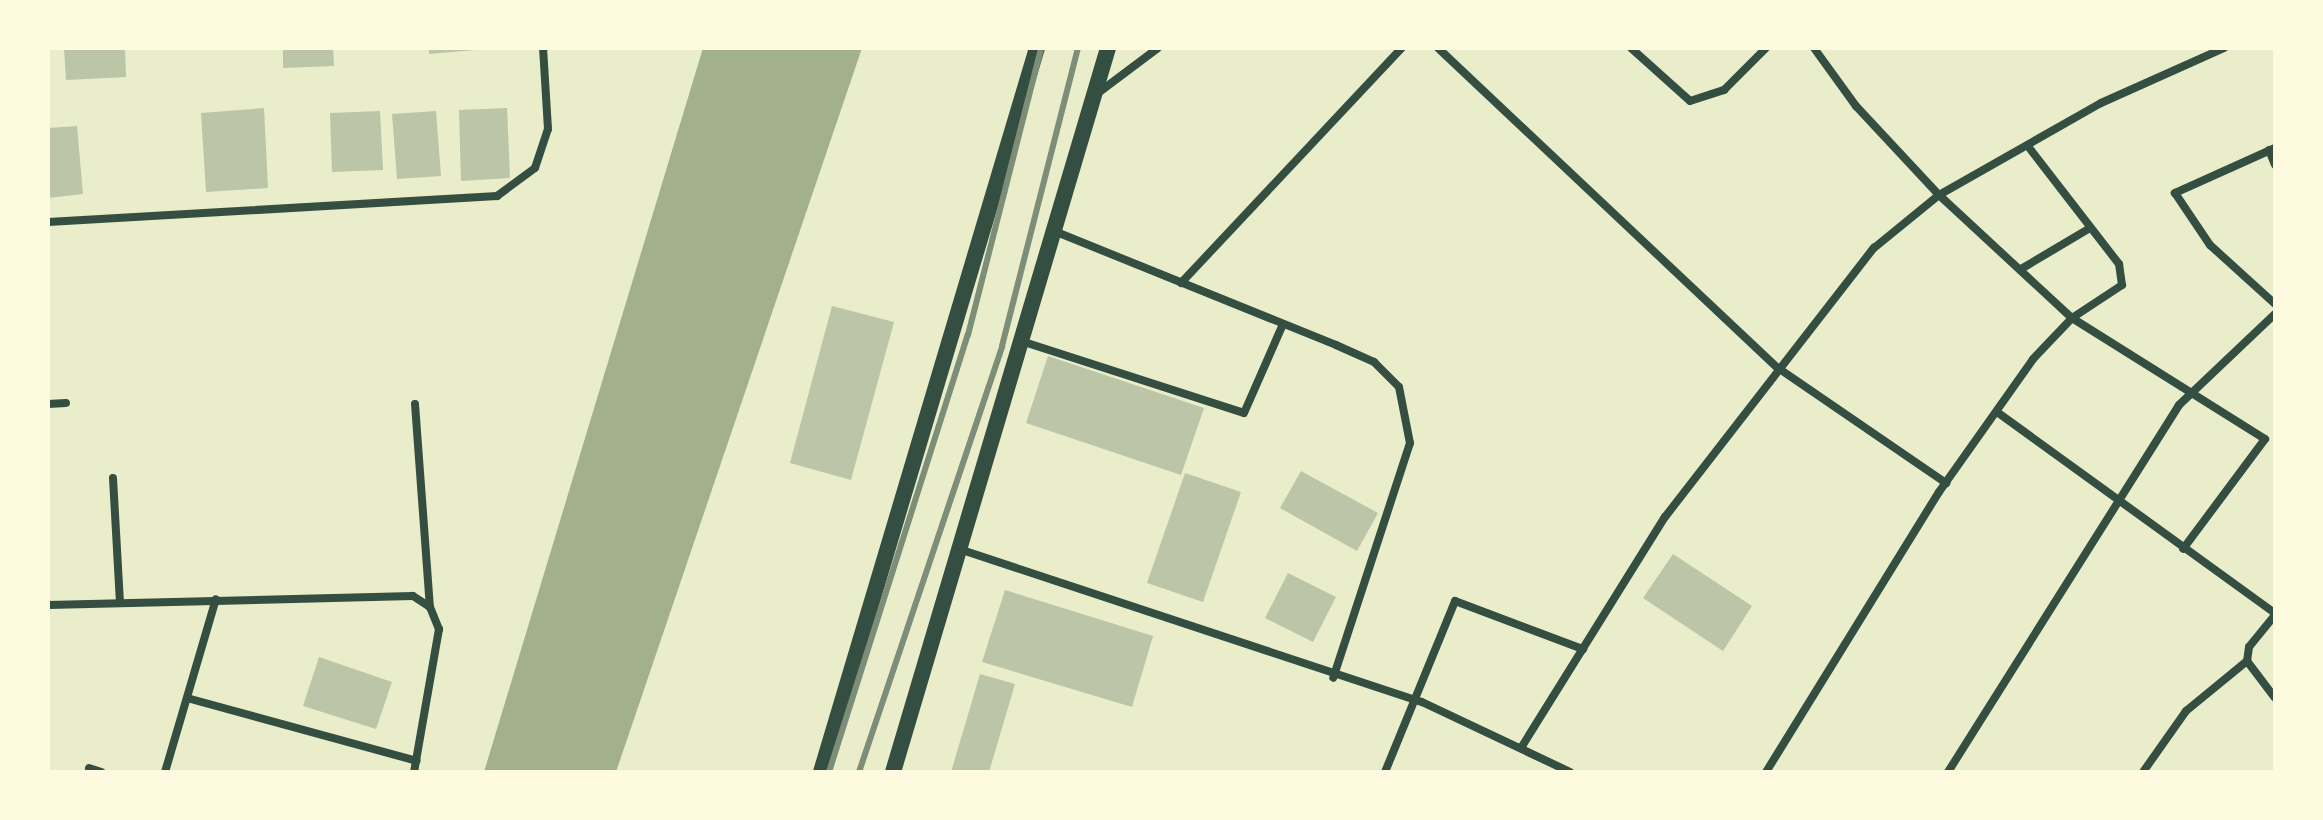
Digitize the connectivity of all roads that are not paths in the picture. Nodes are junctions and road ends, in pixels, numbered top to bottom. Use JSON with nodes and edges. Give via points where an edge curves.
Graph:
{"nodes":[{"id":1,"x":543,"y":48,"type":"edge"},
{"id":2,"x":1037,"y":48,"type":"edge"},
{"id":3,"x":1108,"y":48,"type":"edge"},
{"id":4,"x":1158,"y":48,"type":"edge"},
{"id":5,"x":1402,"y":48,"type":"edge"},
{"id":6,"x":1438,"y":48,"type":"edge"},
{"id":7,"x":1631,"y":48,"type":"edge"},
{"id":8,"x":1766,"y":48,"type":"edge"},
{"id":9,"x":1814,"y":48,"type":"edge"},
{"id":10,"x":2224,"y":48,"type":"edge"},
{"id":11,"x":1093,"y":97,"type":"junction"},
{"id":12,"x":2027,"y":145,"type":"junction"},
{"id":13,"x":2272,"y":149,"type":"edge"},
{"id":14,"x":2275,"y":165,"type":"edge"},
{"id":15,"x":1939,"y":195,"type":"junction"},
{"id":16,"x":48,"y":222,"type":"edge"},
{"id":17,"x":2090,"y":228,"type":"junction"},
{"id":18,"x":1053,"y":230,"type":"junction"},
{"id":19,"x":2021,"y":269,"type":"junction"},
{"id":20,"x":1181,"y":283,"type":"junction"},
{"id":21,"x":2275,"y":304,"type":"edge"},
{"id":22,"x":2275,"y":314,"type":"edge"},
{"id":23,"x":2072,"y":318,"type":"junction"},
{"id":24,"x":1283,"y":324,"type":"junction"},
{"id":25,"x":1021,"y":341,"type":"junction"},
{"id":26,"x":1778,"y":368,"type":"junction"},
{"id":27,"x":2189,"y":393,"type":"junction"},
{"id":28,"x":66,"y":403,"type":"dead end"},
{"id":29,"x":48,"y":404,"type":"edge"},
{"id":30,"x":415,"y":404,"type":"dead end"},
{"id":31,"x":1997,"y":412,"type":"junction"},
{"id":32,"x":113,"y":478,"type":"dead end"},
{"id":33,"x":1946,"y":483,"type":"junction"},
{"id":34,"x":2114,"y":501,"type":"junction"},
{"id":35,"x":959,"y":549,"type":"junction"},
{"id":36,"x":2183,"y":549,"type":"junction"},
{"id":37,"x":216,"y":599,"type":"junction"},
{"id":38,"x":120,"y":602,"type":"junction"},
{"id":39,"x":48,"y":605,"type":"edge"},
{"id":40,"x":430,"y":607,"type":"junction"},
{"id":41,"x":2275,"y":614,"type":"edge"},
{"id":42,"x":1583,"y":649,"type":"junction"},
{"id":43,"x":2247,"y":661,"type":"junction"},
{"id":44,"x":1333,"y":678,"type":"junction"},
{"id":45,"x":187,"y":698,"type":"junction"},
{"id":46,"x":2275,"y":698,"type":"edge"},
{"id":47,"x":1412,"y":699,"type":"junction"},
{"id":48,"x":1521,"y":748,"type":"junction"},
{"id":49,"x":417,"y":761,"type":"junction"},
{"id":50,"x":89,"y":768,"type":"dead end"},
{"id":51,"x":101,"y":772,"type":"edge"},
{"id":52,"x":165,"y":772,"type":"edge"},
{"id":53,"x":414,"y":772,"type":"edge"},
{"id":54,"x":821,"y":772,"type":"edge"},
{"id":55,"x":893,"y":772,"type":"edge"},
{"id":56,"x":1385,"y":772,"type":"edge"},
{"id":57,"x":1570,"y":772,"type":"edge"},
{"id":58,"x":1766,"y":772,"type":"edge"},
{"id":59,"x":1948,"y":772,"type":"edge"},
{"id":60,"x":2143,"y":772,"type":"edge"}],
"edges":[{"from":1,"to":16,"type":"street","via":[[548,129],[535,168],[497,196]]},
{"from":2,"to":54,"type":"main road"},
{"from":3,"to":11,"type":"main road"},
{"from":4,"to":11,"type":"street"},
{"from":5,"to":20,"type":"street"},
{"from":6,"to":26,"type":"street"},
{"from":7,"to":8,"type":"street","via":[[1690,101],[1724,90]]},
{"from":9,"to":15,"type":"street","via":[[1856,106]]},
{"from":10,"to":12,"type":"street"},
{"from":11,"to":18,"type":"main road"},
{"from":12,"to":15,"type":"street"},
{"from":12,"to":17,"type":"street"},
{"from":13,"to":14,"type":"street"},
{"from":13,"to":21,"type":"street","via":[[2175,193],[2210,245]]},
{"from":15,"to":19,"type":"street"},
{"from":15,"to":26,"type":"street","via":[[1874,248]]},
{"from":17,"to":19,"type":"street"},
{"from":17,"to":23,"type":"street","via":[[2119,264],[2122,285]]},
{"from":18,"to":20,"type":"street"},
{"from":18,"to":25,"type":"main road"},
{"from":19,"to":23,"type":"street"},
{"from":20,"to":24,"type":"street"},
{"from":22,"to":27,"type":"street"},
{"from":23,"to":27,"type":"street"},
{"from":23,"to":31,"type":"street"},
{"from":24,"to":25,"type":"street","via":[[1244,413]]},
{"from":24,"to":44,"type":"street","via":[[1374,362],[1399,387],[1408,412],[1410,443]]},
{"from":25,"to":35,"type":"main road"},
{"from":26,"to":33,"type":"street"},
{"from":26,"to":42,"type":"street","via":[[1665,517]]},
{"from":27,"to":34,"type":"street"},
{"from":27,"to":36,"type":"street","via":[[2265,439]]},
{"from":28,"to":29,"type":"street"},
{"from":30,"to":40,"type":"street"},
{"from":31,"to":33,"type":"street"},
{"from":31,"to":34,"type":"street"},
{"from":32,"to":38,"type":"street"},
{"from":33,"to":58,"type":"street"},
{"from":34,"to":36,"type":"street"},
{"from":34,"to":59,"type":"street"},
{"from":35,"to":44,"type":"street"},
{"from":35,"to":55,"type":"main road"},
{"from":36,"to":41,"type":"street"},
{"from":37,"to":38,"type":"street"},
{"from":37,"to":40,"type":"street","via":[[387,592]]},
{"from":37,"to":45,"type":"street"},
{"from":38,"to":39,"type":"street"},
{"from":40,"to":49,"type":"street","via":[[439,629],[436,674]]},
{"from":41,"to":43,"type":"street","via":[[2249,647]]},
{"from":42,"to":47,"type":"street","via":[[1455,601]]},
{"from":42,"to":48,"type":"street"},
{"from":43,"to":46,"type":"street"},
{"from":43,"to":60,"type":"street","via":[[2186,711]]},
{"from":44,"to":47,"type":"street"},
{"from":45,"to":49,"type":"street"},
{"from":45,"to":52,"type":"street"},
{"from":47,"to":48,"type":"street"},
{"from":47,"to":56,"type":"street"},
{"from":48,"to":57,"type":"street"},
{"from":49,"to":53,"type":"street"},
{"from":50,"to":51,"type":"street"}]}
